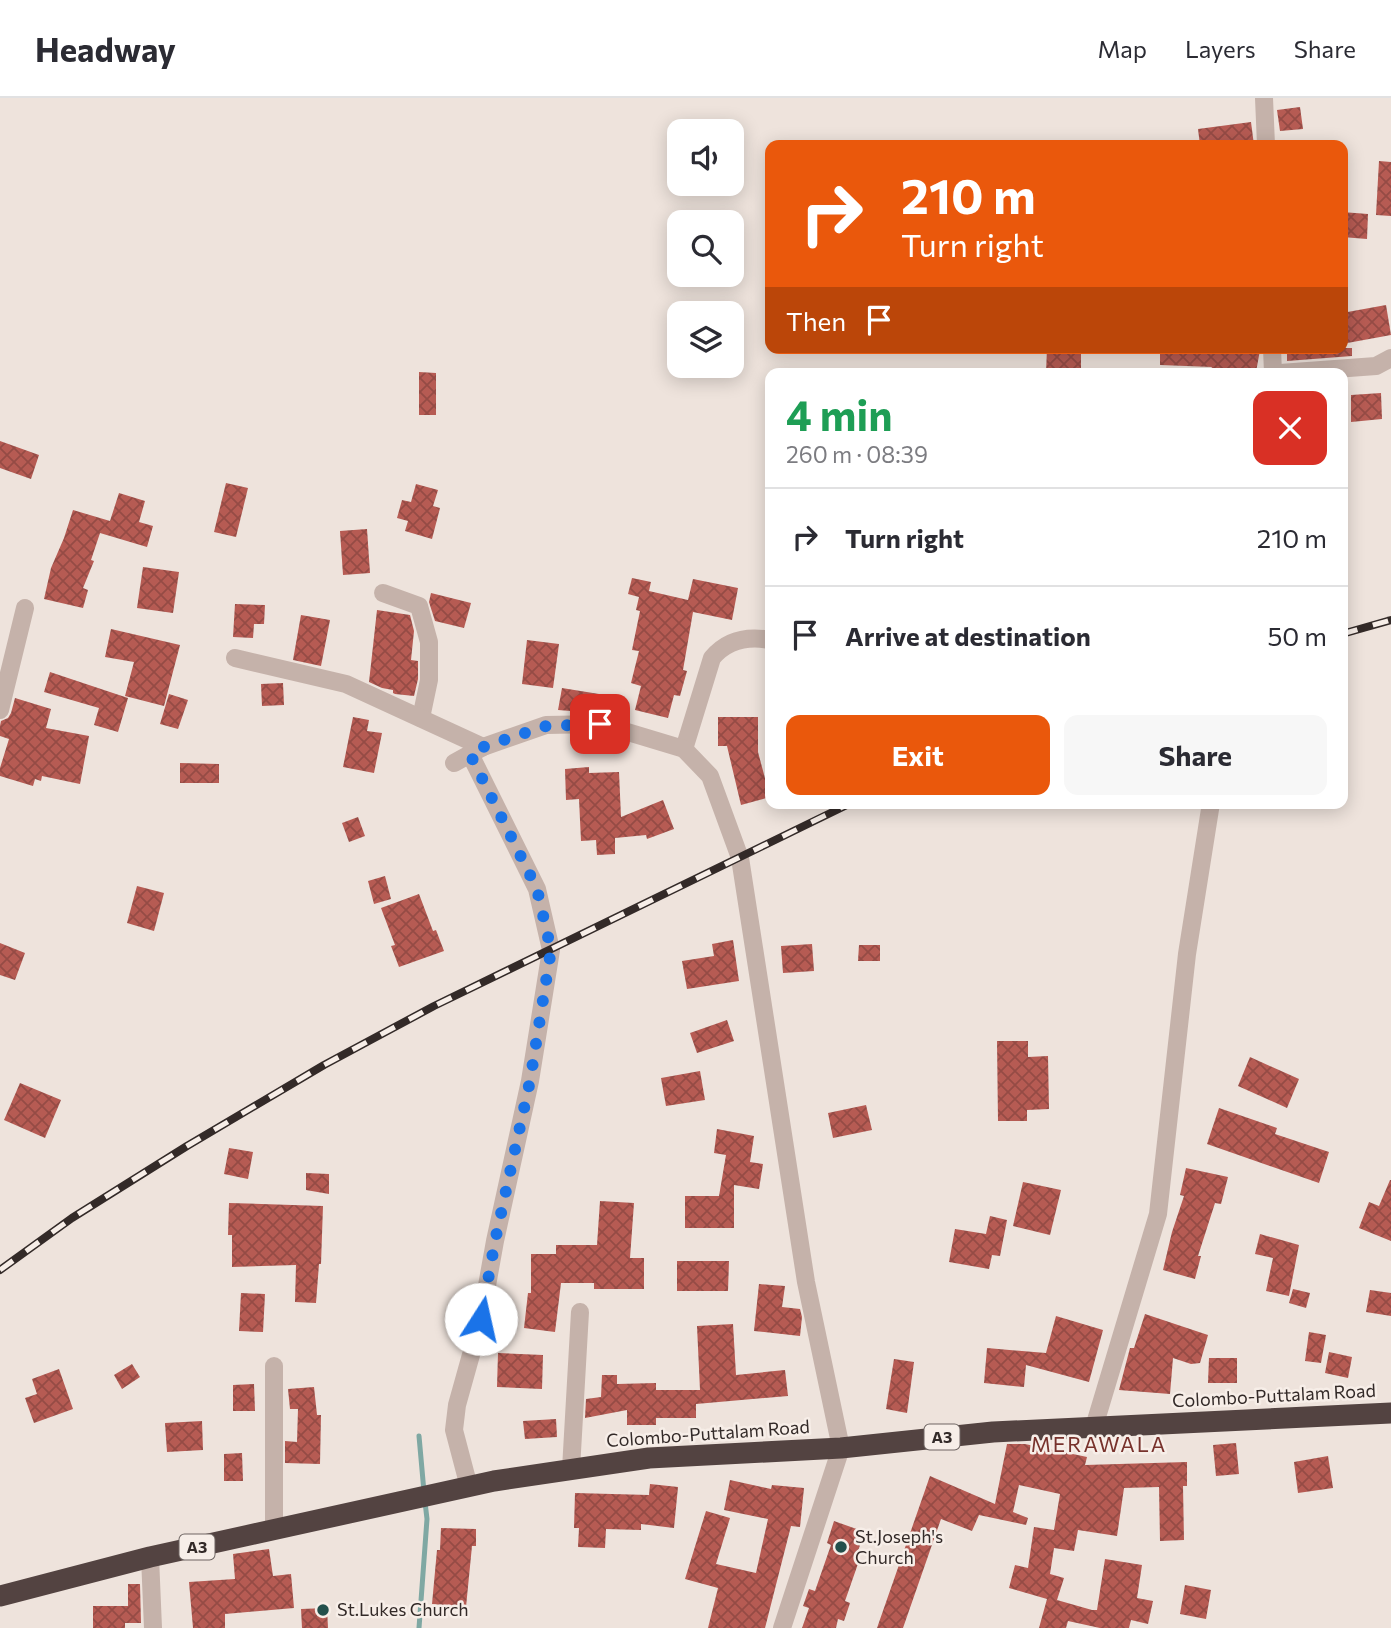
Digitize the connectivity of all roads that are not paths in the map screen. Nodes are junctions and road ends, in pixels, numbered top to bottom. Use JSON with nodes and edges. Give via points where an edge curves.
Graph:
{"nodes":[{"id":1,"x":1264,"y":98,"type":"edge"},
{"id":2,"x":1266,"y":140,"type":"edge"},
{"id":3,"x":1391,"y":358,"type":"edge"},
{"id":4,"x":1348,"y":368,"type":"edge"},
{"id":5,"x":383,"y":593,"type":"dead end"},
{"id":6,"x":25,"y":608,"type":"dead end"},
{"id":7,"x":765,"y":639,"type":"edge"},
{"id":8,"x":235,"y":658,"type":"dead end"},
{"id":9,"x":0,"y":710,"type":"edge"},
{"id":10,"x":421,"y":718,"type":"junction"},
{"id":11,"x":684,"y":749,"type":"junction"},
{"id":12,"x":469,"y":755,"type":"junction"},
{"id":13,"x":1210,"y":809,"type":"edge"},
{"id":14,"x":580,"y":1312,"type":"dead end"},
{"id":15,"x":274,"y":1366,"type":"dead end"},
{"id":16,"x":1391,"y":1413,"type":"edge"},
{"id":17,"x":1094,"y":1427,"type":"junction"},
{"id":18,"x":841,"y":1447,"type":"junction"},
{"id":19,"x":571,"y":1469,"type":"junction"},
{"id":20,"x":468,"y":1487,"type":"junction"},
{"id":21,"x":274,"y":1530,"type":"junction"},
{"id":22,"x":150,"y":1557,"type":"junction"},
{"id":23,"x":0,"y":1596,"type":"edge"},
{"id":24,"x":153,"y":1628,"type":"edge"},
{"id":25,"x":782,"y":1628,"type":"edge"}],
"edges":[{"from":1,"to":2,"type":"street"},
{"from":3,"to":4,"type":"street","via":[[1376,366]]},
{"from":5,"to":10,"type":"street","via":[[419,606],[429,642],[429,680]]},
{"from":6,"to":9,"type":"street"},
{"from":7,"to":11,"type":"street","via":[[741,639],[712,658]]},
{"from":8,"to":10,"type":"street","via":[[346,684]]},
{"from":10,"to":12,"type":"street"},
{"from":11,"to":12,"type":"street","via":[[600,724],[546,726]]},
{"from":11,"to":18,"type":"street","via":[[710,776],[740,858],[806,1282]]},
{"from":12,"to":20,"type":"street","via":[[537,889],[551,950],[530,1081],[481,1319],[457,1405],[454,1430]]},
{"from":13,"to":17,"type":"street","via":[[1187,954],[1158,1214]]},
{"from":14,"to":19,"type":"street"},
{"from":15,"to":21,"type":"street"},
{"from":16,"to":17,"type":"highway","name":"Colombo-Puttalam Road","number":"A3"},
{"from":17,"to":18,"type":"highway","name":"Colombo-Puttalam Road","number":"A3"},
{"from":18,"to":19,"type":"highway","name":"Colombo-Puttalam Road","number":"A3","via":[[649,1458]]},
{"from":18,"to":25,"type":"street"},
{"from":19,"to":20,"type":"highway","name":"Colombo-Puttalam Road","number":"A3"},
{"from":20,"to":21,"type":"highway","name":"Colombo-Puttalam Road","number":"A3"},
{"from":21,"to":22,"type":"highway","name":"Colombo-Puttalam Road","number":"A3"},
{"from":22,"to":23,"type":"highway","name":"Colombo-Puttalam Road","number":"A3"},
{"from":22,"to":24,"type":"street"}]}
